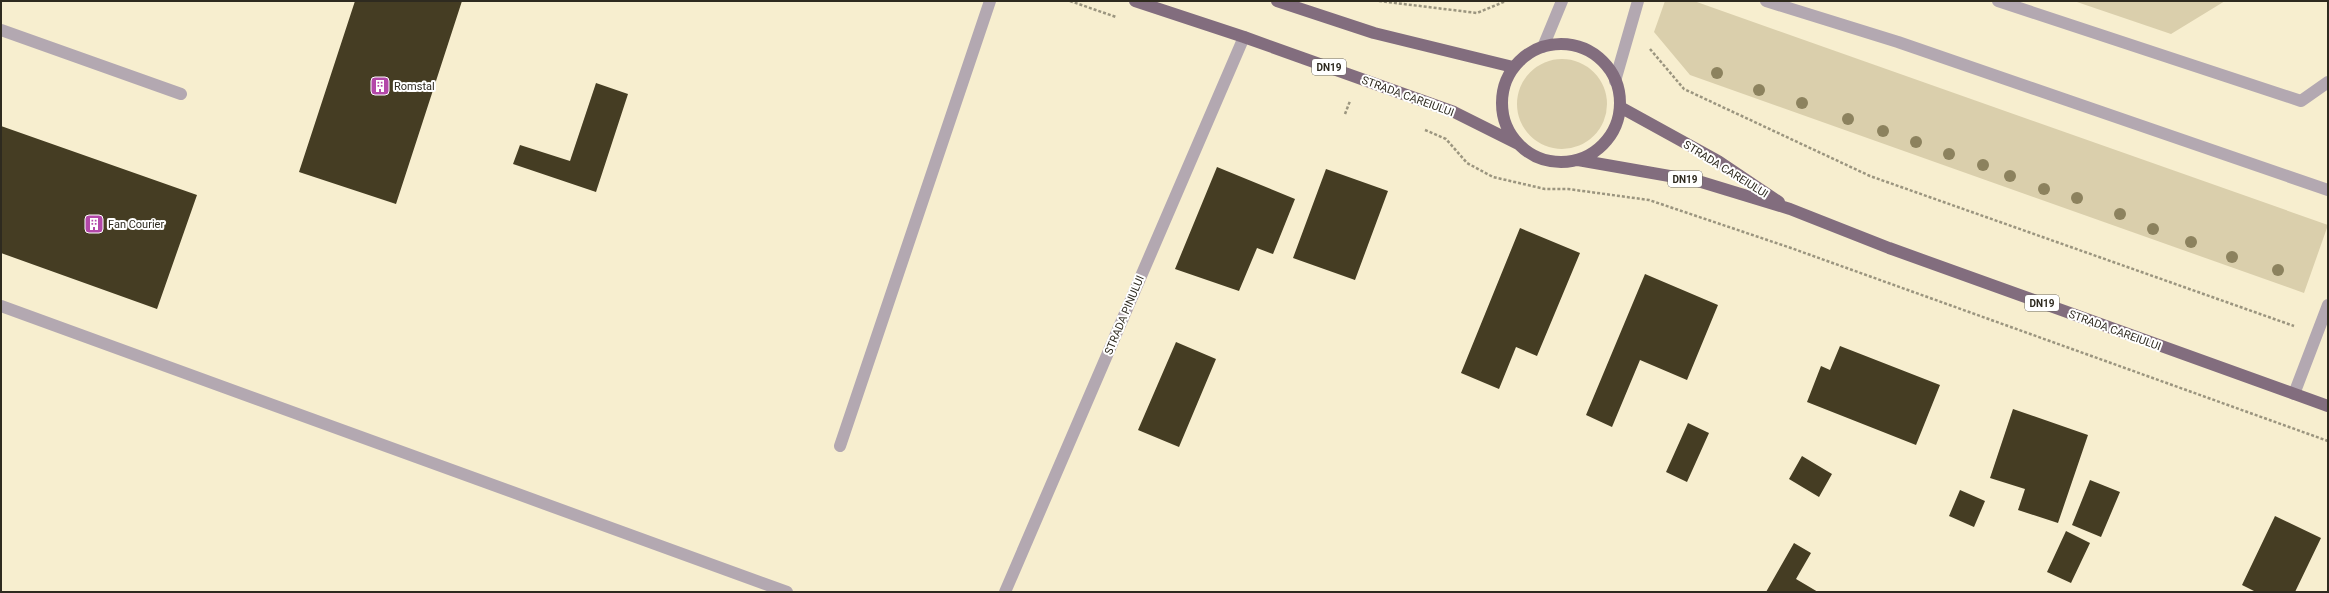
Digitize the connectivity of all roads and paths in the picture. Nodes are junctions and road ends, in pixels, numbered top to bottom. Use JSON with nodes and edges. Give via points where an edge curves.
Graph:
{"nodes":[{"id":1,"x":990,"y":1,"type":"edge"},
{"id":2,"x":1070,"y":1,"type":"edge"},
{"id":3,"x":1135,"y":1,"type":"edge"},
{"id":4,"x":1277,"y":1,"type":"edge"},
{"id":5,"x":1379,"y":1,"type":"edge"},
{"id":6,"x":1506,"y":1,"type":"edge"},
{"id":7,"x":1562,"y":1,"type":"edge"},
{"id":8,"x":1638,"y":1,"type":"edge"},
{"id":9,"x":1766,"y":1,"type":"edge"},
{"id":10,"x":1998,"y":1,"type":"edge"},
{"id":11,"x":1121,"y":19,"type":"dead end"},
{"id":12,"x":1,"y":30,"type":"edge"},
{"id":13,"x":1244,"y":37,"type":"junction"},
{"id":14,"x":1646,"y":44,"type":"dead end"},
{"id":15,"x":1543,"y":47,"type":"junction"},
{"id":16,"x":1513,"y":67,"type":"junction"},
{"id":17,"x":1615,"y":81,"type":"junction"},
{"id":18,"x":2328,"y":82,"type":"edge"},
{"id":19,"x":182,"y":94,"type":"dead end"},
{"id":20,"x":1343,"y":98,"type":"dead end"},
{"id":21,"x":1357,"y":103,"type":"dead end"},
{"id":22,"x":1620,"y":108,"type":"junction"},
{"id":23,"x":1424,"y":130,"type":"dead end"},
{"id":24,"x":1518,"y":144,"type":"junction"},
{"id":25,"x":1578,"y":160,"type":"junction"},
{"id":26,"x":2328,"y":190,"type":"edge"},
{"id":27,"x":1790,"y":209,"type":"junction"},
{"id":28,"x":2328,"y":305,"type":"edge"},
{"id":29,"x":1,"y":306,"type":"edge"},
{"id":30,"x":2318,"y":335,"type":"junction"},
{"id":31,"x":2294,"y":394,"type":"junction"},
{"id":32,"x":2328,"y":406,"type":"edge"},
{"id":33,"x":2328,"y":441,"type":"edge"},
{"id":34,"x":840,"y":446,"type":"dead end"},
{"id":35,"x":787,"y":592,"type":"edge"},
{"id":36,"x":1005,"y":592,"type":"edge"}],
"edges":[{"from":1,"to":34,"type":"street"},
{"from":2,"to":11,"type":"path"},
{"from":3,"to":13,"type":"main road","name":"STRADA CAREIULUI","number":"DN19"},
{"from":4,"to":16,"type":"main road","via":[[1374,33]]},
{"from":5,"to":6,"type":"path","via":[[1477,13]]},
{"from":7,"to":15,"type":"street"},
{"from":8,"to":17,"type":"street"},
{"from":9,"to":26,"type":"street","via":[[1898,42]]},
{"from":10,"to":18,"type":"street","via":[[2301,101]]},
{"from":12,"to":19,"type":"street"},
{"from":13,"to":24,"type":"main road","name":"STRADA CAREIULUI","number":"DN19","via":[[1454,112]]},
{"from":13,"to":36,"type":"street","name":"STRADA PINULUI"},
{"from":14,"to":30,"type":"path","via":[[1684,89],[1870,176]]},
{"from":15,"to":16,"type":"main road","number":"DN19","via":[[1525,56]]},
{"from":15,"to":17,"type":"main road","number":"DN19","via":[[1560,44],[1588,52],[1606,66]]},
{"from":16,"to":24,"type":"main road","number":"DN19","via":[[1503,89],[1502,109],[1507,128]]},
{"from":17,"to":22,"type":"main road","number":"DN19"},
{"from":20,"to":21,"type":"path"},
{"from":22,"to":25,"type":"main road","number":"DN19","via":[[1616,125],[1607,140],[1594,152]]},
{"from":22,"to":27,"type":"main road","name":"STRADA CAREIULUI","number":"DN19","via":[[1718,161]]},
{"from":23,"to":33,"type":"path","via":[[1446,138],[1466,163],[1493,178],[1545,189],[1568,189],[1649,200],[1791,248]]},
{"from":24,"to":25,"type":"main road","number":"DN19","via":[[1531,154],[1546,160]]},
{"from":25,"to":27,"type":"main road","name":"STRADA CAREIULUI","number":"DN19","via":[[1698,181]]},
{"from":27,"to":31,"type":"main road","name":"STRADA CAREIULUI","number":"DN19","via":[[1889,248]]},
{"from":28,"to":30,"type":"street"},
{"from":29,"to":35,"type":"street"},
{"from":30,"to":31,"type":"street"},
{"from":31,"to":32,"type":"main road","name":"STRADA CAREIULUI","number":"DN19"}]}
